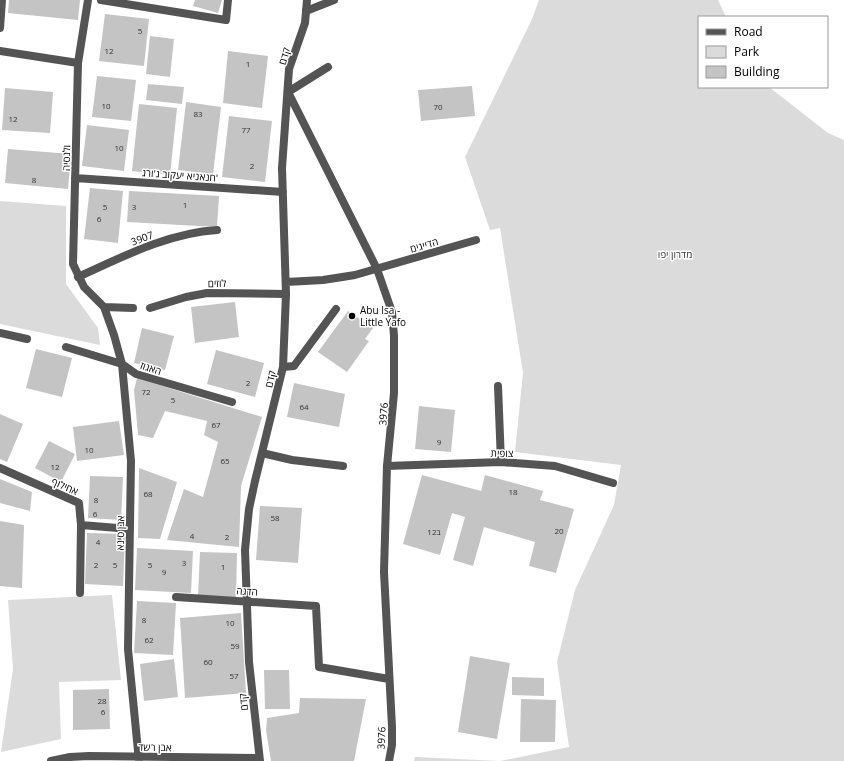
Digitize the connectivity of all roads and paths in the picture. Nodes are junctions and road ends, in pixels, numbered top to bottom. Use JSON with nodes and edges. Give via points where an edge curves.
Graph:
{"nodes":[{"id":1,"x":2,"y":0,"type":"edge"},
{"id":2,"x":88,"y":0,"type":"edge"},
{"id":3,"x":100,"y":0,"type":"edge"},
{"id":4,"x":228,"y":0,"type":"edge"},
{"id":5,"x":307,"y":0,"type":"edge"},
{"id":6,"x":334,"y":0,"type":"edge"},
{"id":7,"x":306,"y":11,"type":"junction"},
{"id":8,"x":0,"y":28,"type":"edge"},
{"id":9,"x":0,"y":51,"type":"edge"},
{"id":10,"x":78,"y":63,"type":"junction"},
{"id":11,"x":328,"y":67,"type":"dead end"},
{"id":12,"x":288,"y":92,"type":"junction"},
{"id":13,"x":75,"y":178,"type":"junction"},
{"id":14,"x":283,"y":192,"type":"junction"},
{"id":15,"x":217,"y":230,"type":"dead end"},
{"id":16,"x":476,"y":240,"type":"dead end"},
{"id":17,"x":377,"y":269,"type":"junction"},
{"id":18,"x":78,"y":277,"type":"junction"},
{"id":19,"x":286,"y":282,"type":"junction"},
{"id":20,"x":286,"y":294,"type":"junction"},
{"id":21,"x":104,"y":307,"type":"junction"},
{"id":22,"x":132,"y":308,"type":"dead end"},
{"id":23,"x":150,"y":308,"type":"dead end"},
{"id":24,"x":336,"y":308,"type":"dead end"},
{"id":25,"x":0,"y":333,"type":"edge"},
{"id":26,"x":27,"y":339,"type":"dead end"},
{"id":27,"x":66,"y":347,"type":"dead end"},
{"id":28,"x":122,"y":364,"type":"junction"},
{"id":29,"x":283,"y":367,"type":"junction"},
{"id":30,"x":498,"y":386,"type":"dead end"},
{"id":31,"x":232,"y":402,"type":"dead end"},
{"id":32,"x":262,"y":453,"type":"junction"},
{"id":33,"x":501,"y":462,"type":"junction"},
{"id":34,"x":343,"y":466,"type":"dead end"},
{"id":35,"x":388,"y":466,"type":"junction"},
{"id":36,"x":0,"y":468,"type":"edge"},
{"id":37,"x":613,"y":483,"type":"dead end"},
{"id":38,"x":81,"y":525,"type":"junction"},
{"id":39,"x":130,"y":529,"type":"junction"},
{"id":40,"x":80,"y":593,"type":"dead end"},
{"id":41,"x":176,"y":597,"type":"dead end"},
{"id":42,"x":246,"y":601,"type":"junction"},
{"id":43,"x":389,"y":679,"type":"junction"},
{"id":44,"x":139,"y":759,"type":"edge"},
{"id":45,"x":260,"y":760,"type":"edge"},
{"id":46,"x":51,"y":761,"type":"edge"},
{"id":47,"x":389,"y":761,"type":"edge"}],
"edges":[{"from":1,"to":8,"type":"street"},
{"from":2,"to":10,"type":"street","name":"ולנסיה"},
{"from":3,"to":4,"type":"street","via":[[226,20]]},
{"from":5,"to":7,"type":"street","name":"קדם"},
{"from":6,"to":7,"type":"street"},
{"from":7,"to":12,"type":"street","name":"קדם","via":[[305,23],[290,69]]},
{"from":9,"to":10,"type":"street"},
{"from":10,"to":13,"type":"street","name":"ולנסיה"},
{"from":11,"to":12,"type":"street"},
{"from":12,"to":14,"type":"street","name":"קדם","via":[[282,168]]},
{"from":12,"to":17,"type":"street","name":"3976"},
{"from":13,"to":14,"type":"street","name":"חנאניא יעקוב ג'ורג'"},
{"from":13,"to":18,"type":"street","name":"ולנסיה","via":[[73,264]]},
{"from":14,"to":19,"type":"street","name":"קדם"},
{"from":15,"to":18,"type":"street","name":"3907","via":[[168,240]]},
{"from":16,"to":17,"type":"street","name":"הדייגים"},
{"from":17,"to":19,"type":"street","via":[[339,278]]},
{"from":17,"to":35,"type":"street","name":"3976","via":[[389,299],[394,336],[394,393]]},
{"from":18,"to":21,"type":"street","name":"ולנסיה","via":[[84,287]]},
{"from":19,"to":20,"type":"street","name":"קדם"},
{"from":20,"to":23,"type":"street","name":"לוזים","via":[[207,293]]},
{"from":20,"to":29,"type":"street","name":"קדם"},
{"from":21,"to":22,"type":"street"},
{"from":21,"to":28,"type":"street","name":"אבן סינא"},
{"from":24,"to":29,"type":"street","via":[[294,366]]},
{"from":25,"to":26,"type":"street"},
{"from":27,"to":28,"type":"street","name":"האגוז"},
{"from":28,"to":31,"type":"street","name":"האגוז","via":[[136,374]]},
{"from":28,"to":39,"type":"street","name":"אבן סינא","via":[[131,461]]},
{"from":29,"to":32,"type":"street","name":"קדם"},
{"from":30,"to":33,"type":"street"},
{"from":32,"to":34,"type":"street","via":[[292,460]]},
{"from":32,"to":42,"type":"street","name":"קדם","via":[[249,509],[245,543]]},
{"from":33,"to":35,"type":"street","name":"צופית"},
{"from":33,"to":37,"type":"street","name":"צופית","via":[[555,466]]},
{"from":35,"to":43,"type":"street","name":"3976","via":[[384,572]]},
{"from":36,"to":38,"type":"street","name":"אחילוף","via":[[79,503]]},
{"from":38,"to":39,"type":"street"},
{"from":38,"to":40,"type":"street"},
{"from":39,"to":44,"type":"street","name":"אבן סינא","via":[[128,649]]},
{"from":41,"to":42,"type":"street","name":"הדגה"},
{"from":42,"to":43,"type":"street","name":"הדגה","via":[[316,606],[319,667]]},
{"from":42,"to":45,"type":"street","name":"קדם","via":[[249,662]]},
{"from":43,"to":47,"type":"street","name":"3976","via":[[392,744]]},
{"from":44,"to":45,"type":"street","name":"אבן רשד"},
{"from":44,"to":46,"type":"street","name":"אבן רשד","via":[[89,756]]}]}
